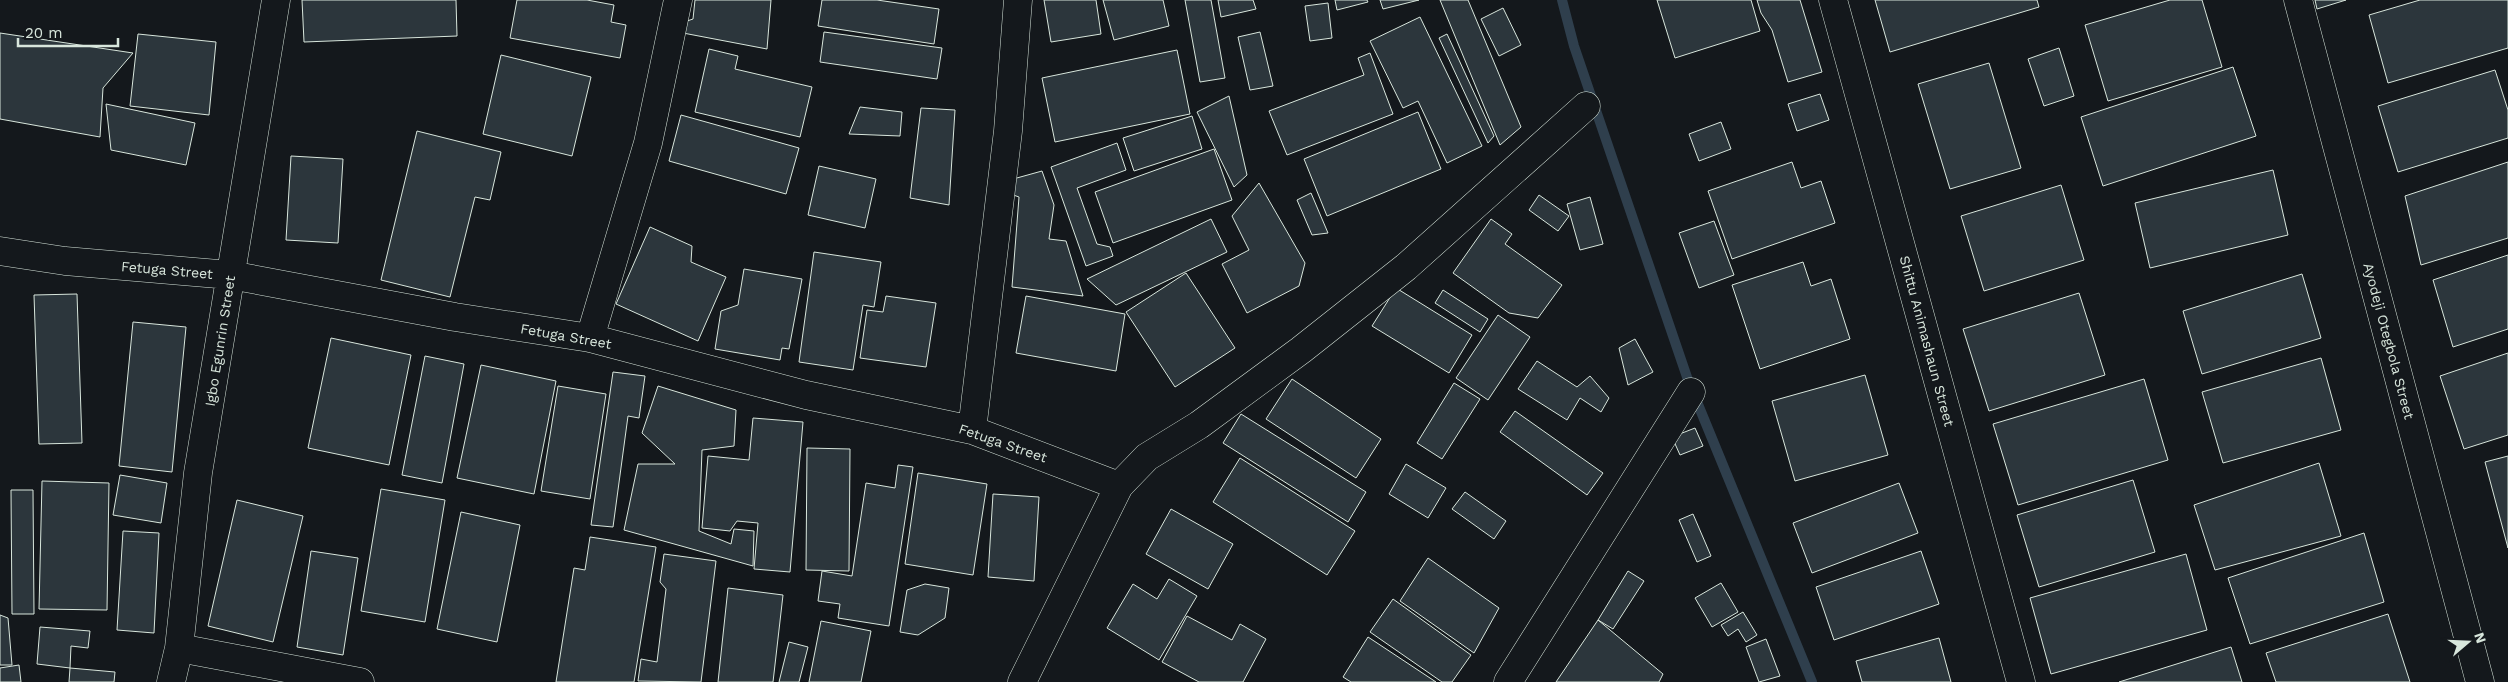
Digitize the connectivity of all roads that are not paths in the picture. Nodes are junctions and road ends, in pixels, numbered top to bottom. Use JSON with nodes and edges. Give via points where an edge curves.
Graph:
{"nodes":[{"id":1,"x":276,"y":0,"type":"edge"},
{"id":2,"x":678,"y":0,"type":"edge"},
{"id":3,"x":1018,"y":0,"type":"edge"},
{"id":4,"x":1832,"y":0,"type":"edge"},
{"id":5,"x":2298,"y":0,"type":"edge"},
{"id":6,"x":1586,"y":106,"type":"dead end"},
{"id":7,"x":0,"y":251,"type":"edge"},
{"id":8,"x":230,"y":275,"type":"junction"},
{"id":9,"x":590,"y":338,"type":"junction"},
{"id":10,"x":1690,"y":392,"type":"dead end"},
{"id":11,"x":972,"y":430,"type":"junction"},
{"id":12,"x":1118,"y":486,"type":"junction"},
{"id":13,"x":179,"y":648,"type":"junction"},
{"id":14,"x":171,"y":682,"type":"edge"},
{"id":15,"x":360,"y":682,"type":"edge"},
{"id":16,"x":1022,"y":682,"type":"edge"},
{"id":17,"x":1508,"y":682,"type":"edge"},
{"id":18,"x":2021,"y":682,"type":"edge"},
{"id":19,"x":2480,"y":682,"type":"edge"}],
"edges":[{"from":1,"to":8,"type":"street","name":"Igbo Egunrin Street"},
{"from":2,"to":9,"type":"street","via":[[648,143]]},
{"from":3,"to":11,"type":"street","via":[[1008,131]]},
{"from":4,"to":18,"type":"street","name":"Shittu Animashaun Street"},
{"from":5,"to":19,"type":"street","name":"Ayodeji Otegbola Street"},
{"from":6,"to":12,"type":"street","via":[[1399,273],[1199,425],[1147,457]]},
{"from":7,"to":8,"type":"street","name":"Fetuga Street","via":[[64,261]]},
{"from":8,"to":9,"type":"street","name":"Fetuga Street","via":[[455,317]]},
{"from":8,"to":13,"type":"street","name":"Igbo Egunrin Street","via":[[198,472]]},
{"from":9,"to":11,"type":"street","name":"Fetuga Street","via":[[806,395]]},
{"from":10,"to":17,"type":"street"},
{"from":11,"to":12,"type":"street","name":"Fetuga Street"},
{"from":12,"to":16,"type":"street"},
{"from":13,"to":14,"type":"street","name":"Igbo Egunrin Street"},
{"from":13,"to":15,"type":"street"}]}
